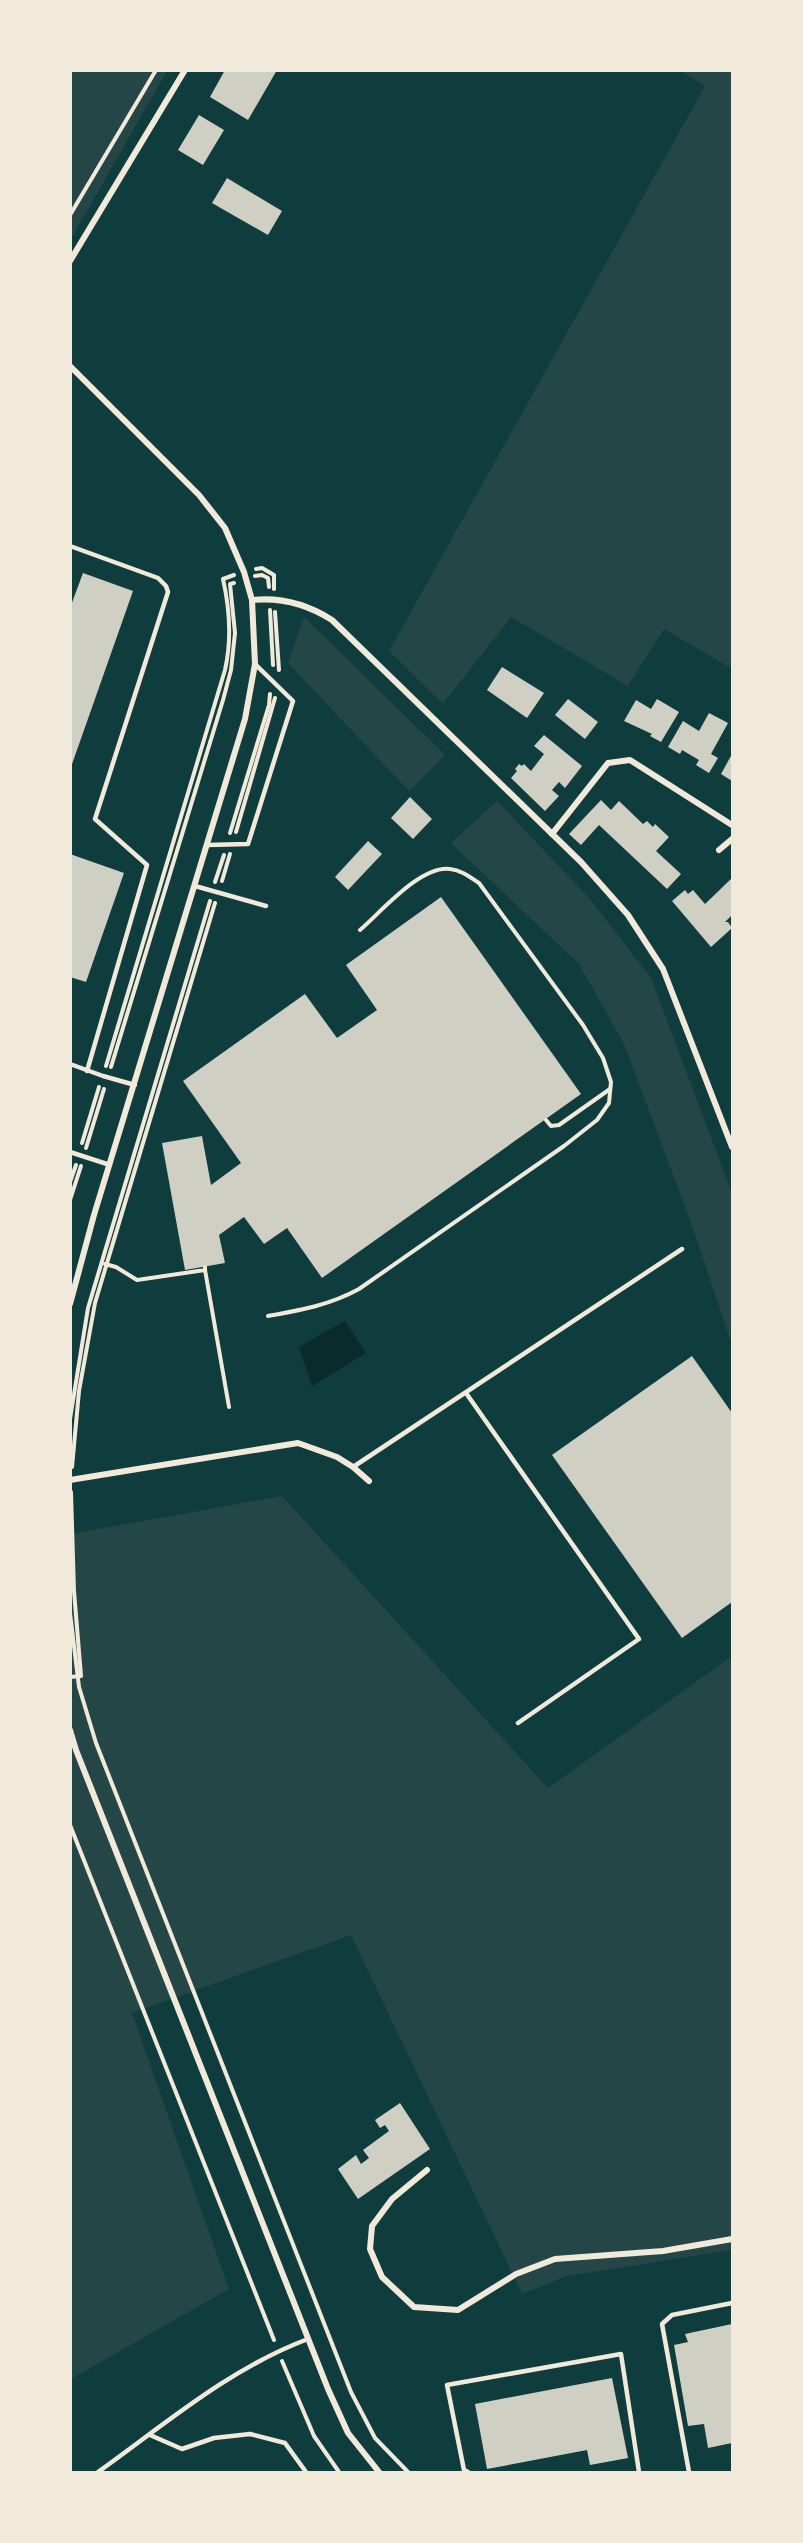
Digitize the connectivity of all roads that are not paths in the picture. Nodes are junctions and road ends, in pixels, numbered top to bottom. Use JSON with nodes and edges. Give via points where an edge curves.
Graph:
{"nodes":[{"id":1,"x":185,"y":70,"type":"edge"},
{"id":2,"x":70,"y":261,"type":"edge"},
{"id":3,"x":70,"y":366,"type":"edge"},
{"id":4,"x":70,"y":546,"type":"edge"},
{"id":5,"x":252,"y":600,"type":"junction"},
{"id":6,"x":255,"y":664,"type":"junction"},
{"id":7,"x":732,"y":825,"type":"edge"},
{"id":8,"x":552,"y":834,"type":"junction"},
{"id":9,"x":732,"y":839,"type":"edge"},
{"id":10,"x":207,"y":845,"type":"junction"},
{"id":11,"x":719,"y":850,"type":"dead end"},
{"id":12,"x":195,"y":886,"type":"junction"},
{"id":13,"x":266,"y":906,"type":"dead end"},
{"id":14,"x":70,"y":1064,"type":"edge"},
{"id":15,"x":87,"y":1071,"type":"junction"},
{"id":16,"x":135,"y":1085,"type":"junction"},
{"id":17,"x":732,"y":1147,"type":"edge"},
{"id":18,"x":70,"y":1152,"type":"edge"},
{"id":19,"x":110,"y":1165,"type":"junction"},
{"id":20,"x":682,"y":1249,"type":"dead end"},
{"id":21,"x":70,"y":1304,"type":"edge"},
{"id":22,"x":466,"y":1393,"type":"junction"},
{"id":23,"x":352,"y":1467,"type":"junction"},
{"id":24,"x":70,"y":1480,"type":"edge"},
{"id":25,"x":369,"y":1481,"type":"dead end"},
{"id":26,"x":518,"y":1723,"type":"dead end"},
{"id":27,"x":70,"y":1730,"type":"edge"},
{"id":28,"x":427,"y":2170,"type":"dead end"},
{"id":29,"x":732,"y":2239,"type":"edge"},
{"id":30,"x":732,"y":2303,"type":"edge"},
{"id":31,"x":308,"y":2339,"type":"junction"},
{"id":32,"x":150,"y":2435,"type":"junction"},
{"id":33,"x":98,"y":2472,"type":"edge"},
{"id":34,"x":306,"y":2472,"type":"edge"},
{"id":35,"x":379,"y":2472,"type":"edge"},
{"id":36,"x":468,"y":2472,"type":"edge"},
{"id":37,"x":639,"y":2472,"type":"edge"},
{"id":38,"x":689,"y":2472,"type":"edge"}],
"edges":[{"from":1,"to":2,"type":"street"},
{"from":3,"to":5,"type":"street","via":[[199,495],[225,528]]},
{"from":4,"to":15,"type":"lane","via":[[158,578],[168,592],[95,819],[147,865]]},
{"from":5,"to":6,"type":"street"},
{"from":5,"to":8,"type":"street","via":[[274,598],[312,608],[332,620]]},
{"from":6,"to":10,"type":"street","via":[[245,719]]},
{"from":6,"to":10,"type":"lane","via":[[293,700],[248,844]]},
{"from":7,"to":8,"type":"street","via":[[630,760],[608,763]]},
{"from":8,"to":17,"type":"street","via":[[628,915],[663,969]]},
{"from":9,"to":11,"type":"street"},
{"from":10,"to":12,"type":"street"},
{"from":12,"to":13,"type":"lane"},
{"from":12,"to":16,"type":"street"},
{"from":14,"to":15,"type":"lane"},
{"from":15,"to":16,"type":"lane"},
{"from":16,"to":19,"type":"street"},
{"from":18,"to":19,"type":"lane"},
{"from":19,"to":21,"type":"street"},
{"from":20,"to":22,"type":"lane"},
{"from":22,"to":23,"type":"lane"},
{"from":22,"to":26,"type":"lane","via":[[639,1638]]},
{"from":23,"to":24,"type":"street","via":[[337,1457],[298,1443]]},
{"from":23,"to":25,"type":"street"},
{"from":27,"to":31,"type":"street"},
{"from":28,"to":29,"type":"street","via":[[392,2199],[372,2226],[370,2249],[382,2277],[414,2307],[458,2310],[516,2274],[555,2259],[663,2252]]},
{"from":30,"to":38,"type":"lane","via":[[672,2314],[662,2324]]},
{"from":31,"to":32,"type":"lane","via":[[278,2350],[213,2389]]},
{"from":31,"to":35,"type":"street","via":[[348,2433]]},
{"from":32,"to":33,"type":"lane"},
{"from":32,"to":34,"type":"lane","via":[[182,2449],[214,2438],[258,2436],[285,2443]]},
{"from":36,"to":37,"type":"lane","via":[[464,2470],[447,2385],[621,2354]]}]}
